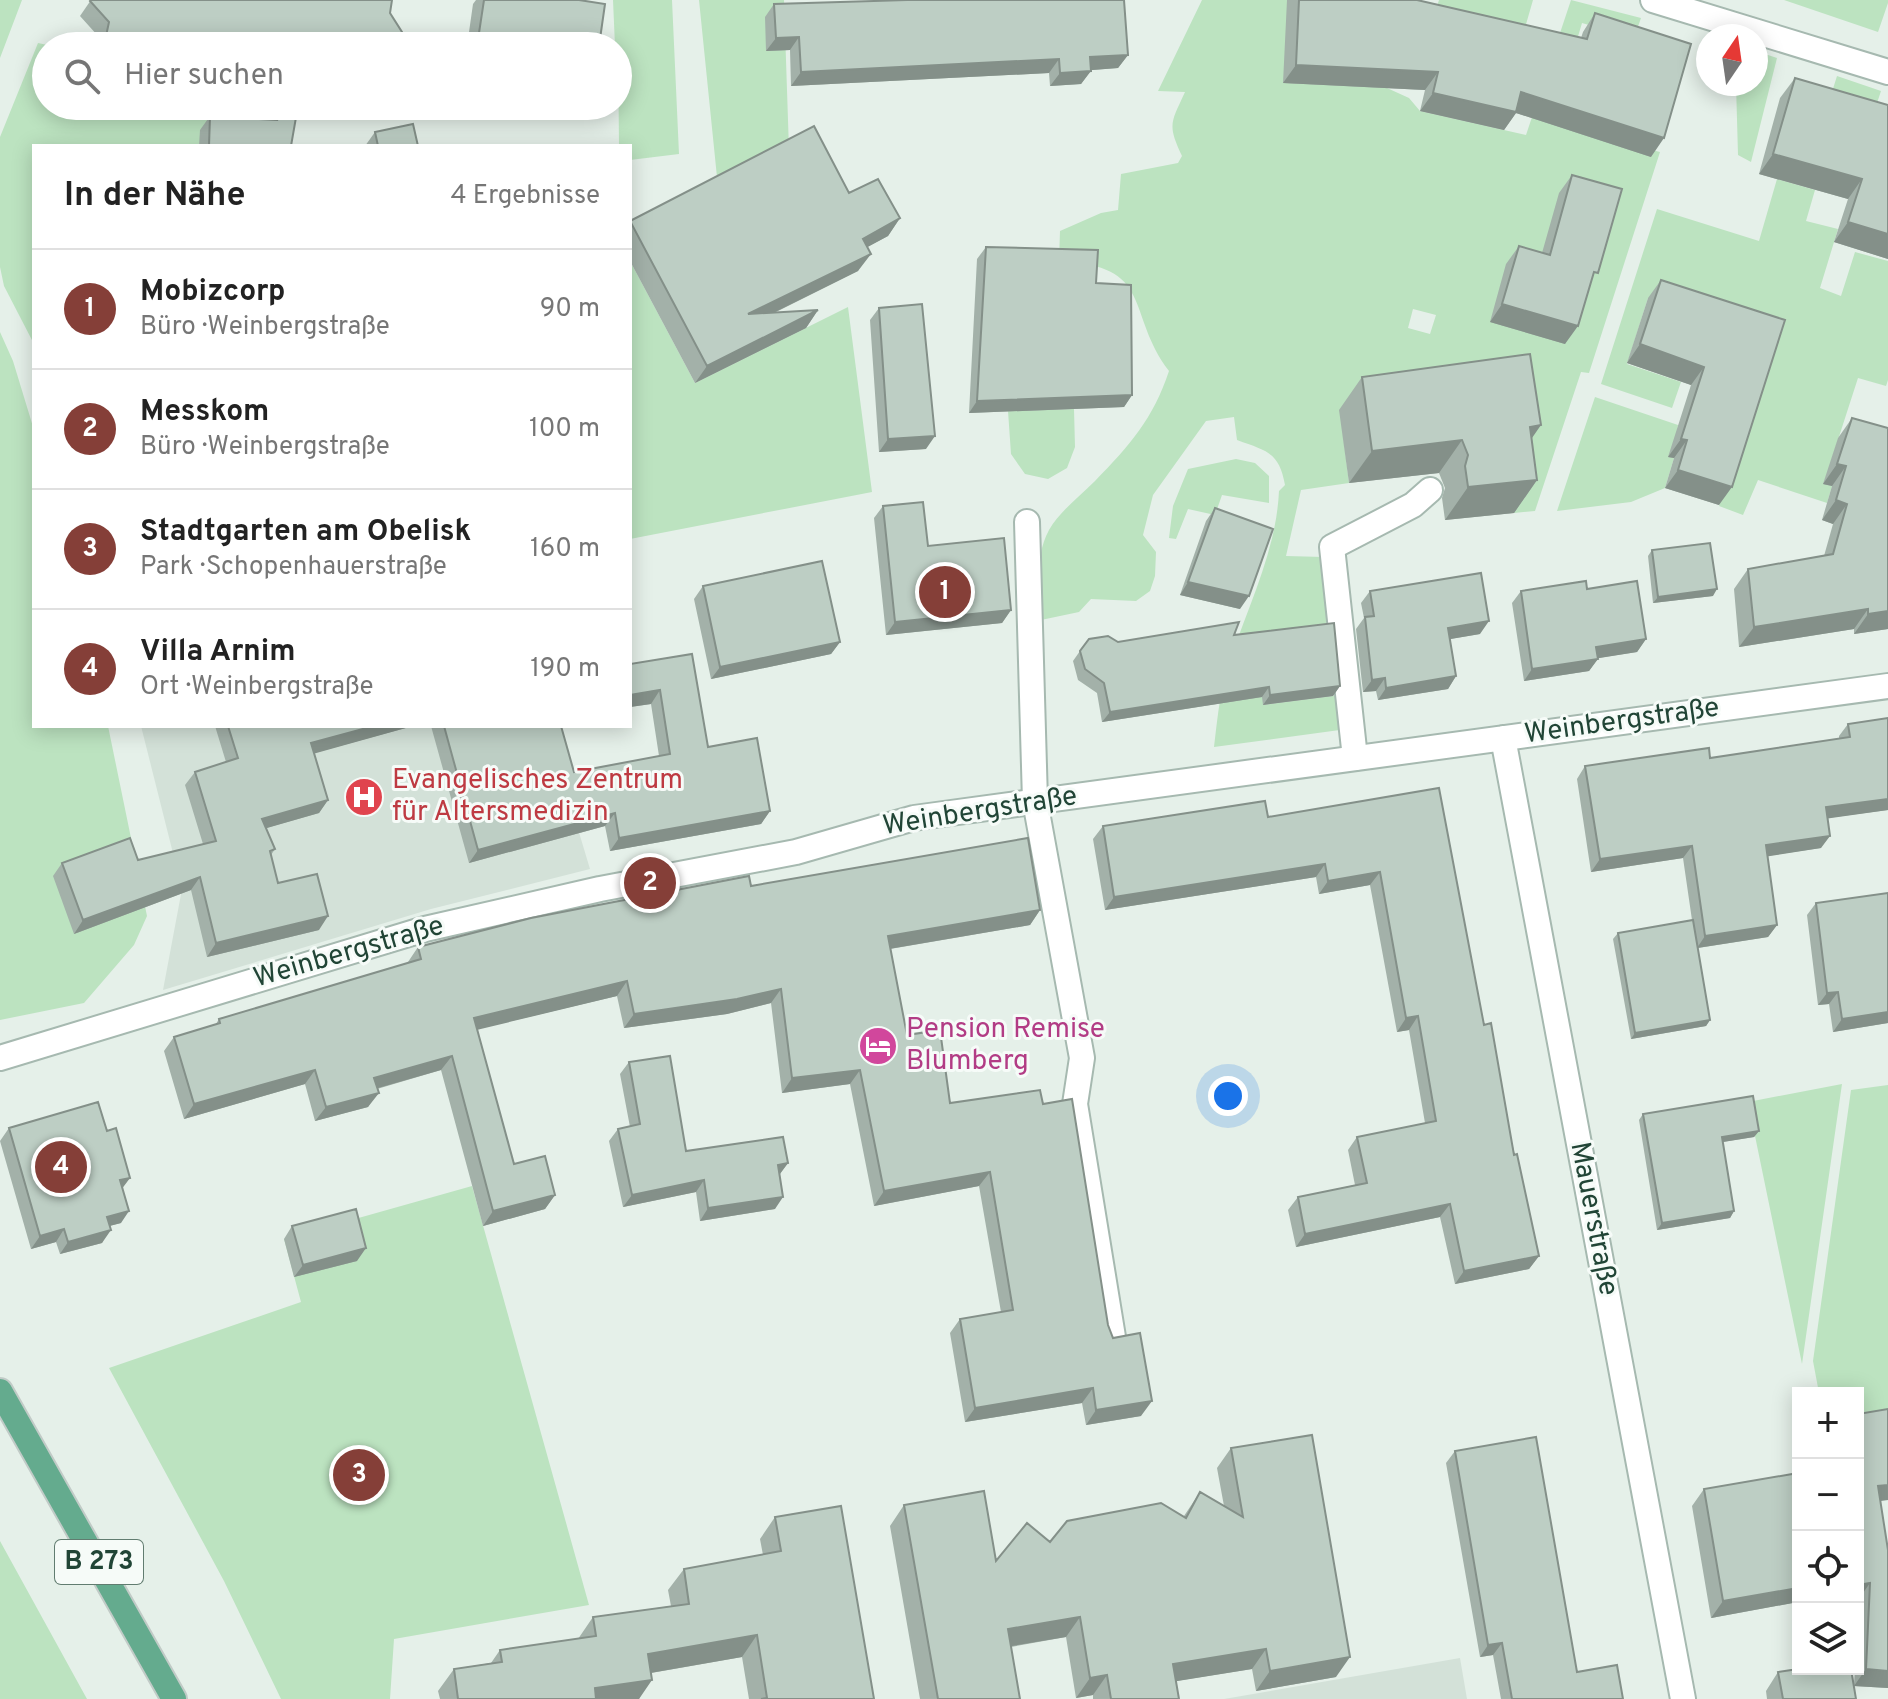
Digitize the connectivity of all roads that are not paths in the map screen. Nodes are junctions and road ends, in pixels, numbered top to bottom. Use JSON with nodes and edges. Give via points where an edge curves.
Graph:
{"nodes":[{"id":1,"x":1653,"y":0,"type":"edge"},
{"id":2,"x":1888,"y":72,"type":"edge"},
{"id":3,"x":1430,"y":490,"type":"edge"},
{"id":4,"x":1027,"y":522,"type":"dead end"},
{"id":5,"x":1888,"y":686,"type":"edge"},
{"id":6,"x":1503,"y":738,"type":"junction"},
{"id":7,"x":1355,"y":758,"type":"junction"},
{"id":8,"x":1035,"y":801,"type":"junction"},
{"id":9,"x":0,"y":1058,"type":"edge"},
{"id":10,"x":1113,"y":1337,"type":"edge"},
{"id":11,"x":0,"y":1391,"type":"edge"},
{"id":12,"x":174,"y":1699,"type":"edge"},
{"id":13,"x":1683,"y":1699,"type":"edge"}],
"edges":[{"from":1,"to":2,"type":"street"},
{"from":3,"to":7,"type":"street","via":[[1413,505],[1332,547]]},
{"from":4,"to":8,"type":"street"},
{"from":5,"to":6,"type":"street","name":"Weinbergstraße"},
{"from":6,"to":7,"type":"street","name":"Weinbergstraße"},
{"from":6,"to":13,"type":"street","name":"Mauerstraße"},
{"from":7,"to":8,"type":"street","name":"Weinbergstraße"},
{"from":8,"to":9,"type":"street","name":"Weinbergstraße","via":[[914,818],[796,852],[425,929]]},
{"from":8,"to":10,"type":"street","via":[[1082,1058],[1075,1104]]},
{"from":11,"to":12,"type":"main road","number":"B 273"}]}
